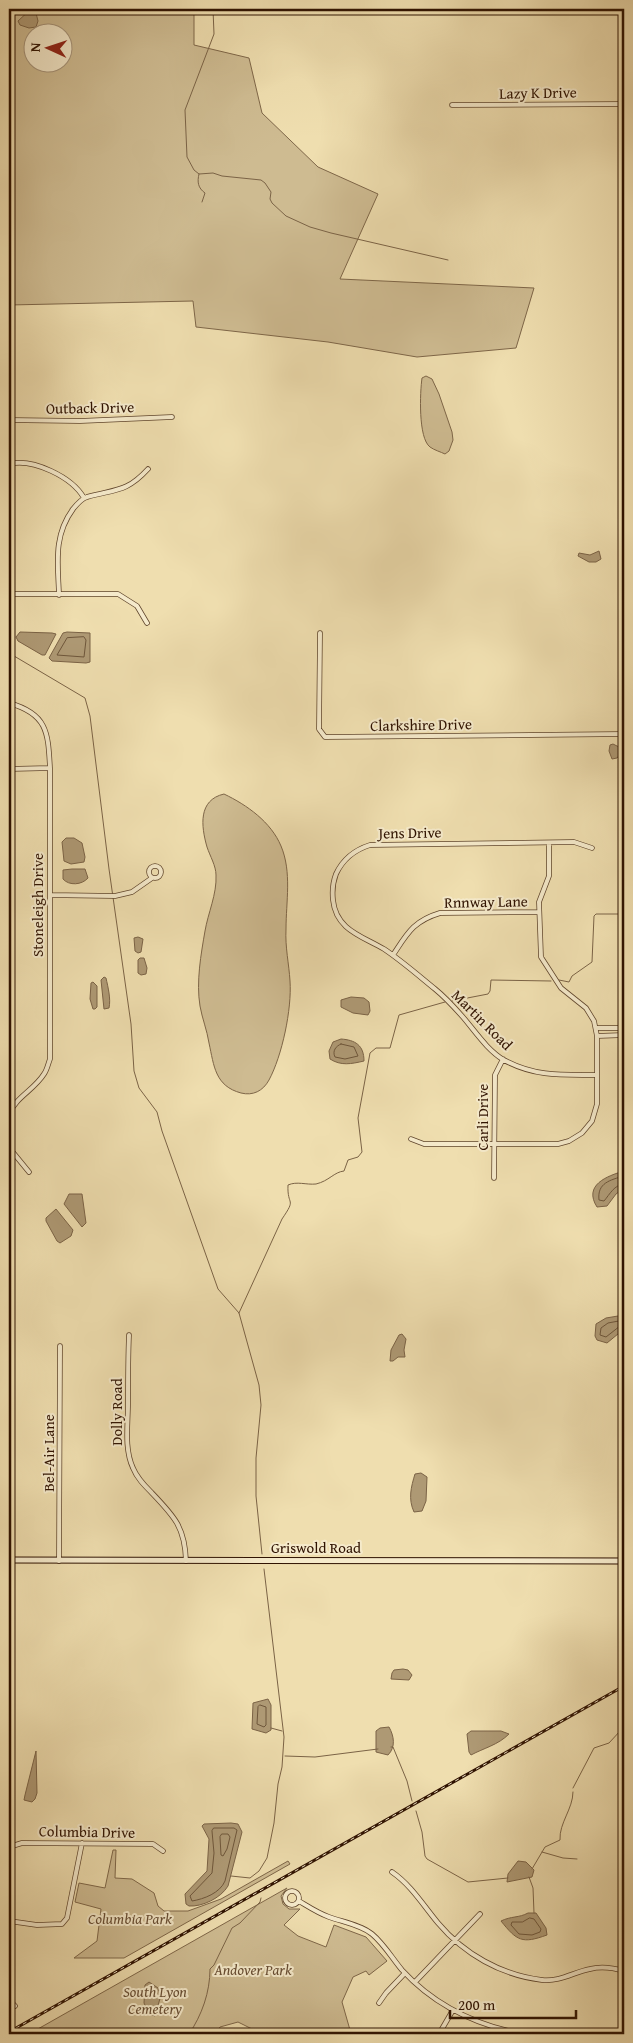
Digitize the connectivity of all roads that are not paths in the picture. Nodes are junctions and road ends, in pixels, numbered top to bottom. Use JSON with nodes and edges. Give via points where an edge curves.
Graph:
{"nodes":[{"id":1,"x":624,"y":104,"type":"edge"},
{"id":2,"x":452,"y":105,"type":"dead end"},
{"id":3,"x":172,"y":417,"type":"dead end"},
{"id":4,"x":9,"y":420,"type":"edge"},
{"id":5,"x":9,"y":464,"type":"edge"},
{"id":6,"x":148,"y":469,"type":"dead end"},
{"id":7,"x":84,"y":498,"type":"junction"},
{"id":8,"x":9,"y":594,"type":"edge"},
{"id":9,"x":60,"y":595,"type":"junction"},
{"id":10,"x":147,"y":623,"type":"dead end"},
{"id":11,"x":320,"y":633,"type":"dead end"},
{"id":12,"x":9,"y":703,"type":"edge"},
{"id":13,"x":624,"y":734,"type":"edge"},
{"id":14,"x":50,"y":768,"type":"junction"},
{"id":15,"x":9,"y":769,"type":"edge"},
{"id":16,"x":549,"y":843,"type":"junction"},
{"id":17,"x":592,"y":848,"type":"dead end"},
{"id":18,"x":152,"y":878,"type":"dead end"},
{"id":19,"x":50,"y":895,"type":"junction"},
{"id":20,"x":539,"y":912,"type":"junction"},
{"id":21,"x":393,"y":955,"type":"junction"},
{"id":22,"x":597,"y":1028,"type":"junction"},
{"id":23,"x":624,"y":1028,"type":"edge"},
{"id":24,"x":624,"y":1035,"type":"edge"},
{"id":25,"x":597,"y":1036,"type":"junction"},
{"id":26,"x":503,"y":1059,"type":"junction"},
{"id":27,"x":597,"y":1075,"type":"junction"},
{"id":28,"x":9,"y":1114,"type":"edge"},
{"id":29,"x":411,"y":1139,"type":"dead end"},
{"id":30,"x":9,"y":1144,"type":"edge"},
{"id":31,"x":494,"y":1144,"type":"junction"},
{"id":32,"x":29,"y":1172,"type":"dead end"},
{"id":33,"x":494,"y":1178,"type":"dead end"},
{"id":34,"x":128,"y":1335,"type":"dead end"},
{"id":35,"x":60,"y":1346,"type":"dead end"},
{"id":36,"x":9,"y":1560,"type":"edge"},
{"id":37,"x":58,"y":1560,"type":"junction"},
{"id":38,"x":624,"y":1560,"type":"edge"},
{"id":39,"x":186,"y":1561,"type":"junction"},
{"id":40,"x":82,"y":1843,"type":"junction"},
{"id":41,"x":9,"y":1847,"type":"edge"},
{"id":42,"x":163,"y":1851,"type":"dead end"},
{"id":43,"x":392,"y":1872,"type":"dead end"},
{"id":44,"x":299,"y":1901,"type":"dead end"},
{"id":45,"x":480,"y":1914,"type":"dead end"},
{"id":46,"x":9,"y":1921,"type":"edge"},
{"id":47,"x":454,"y":1940,"type":"junction"},
{"id":48,"x":624,"y":1971,"type":"edge"},
{"id":49,"x":405,"y":1973,"type":"junction"},
{"id":50,"x":415,"y":1982,"type":"junction"},
{"id":51,"x":9,"y":2000,"type":"edge"},
{"id":52,"x":378,"y":2003,"type":"dead end"},
{"id":53,"x":15,"y":2006,"type":"dead end"},
{"id":54,"x":453,"y":2010,"type":"junction"},
{"id":55,"x":439,"y":2034,"type":"edge"},
{"id":56,"x":522,"y":2034,"type":"edge"}],
"edges":[{"from":1,"to":2,"type":"street","name":"Lazy K Drive"},
{"from":3,"to":4,"type":"street","name":"Outback Drive"},
{"from":5,"to":7,"type":"street","via":[[25,463],[48,470],[71,482]]},
{"from":6,"to":7,"type":"street","via":[[137,481],[120,490]]},
{"from":7,"to":9,"type":"street","via":[[69,514],[59,535]]},
{"from":8,"to":9,"type":"street"},
{"from":9,"to":10,"type":"street","via":[[118,594],[137,606]]},
{"from":11,"to":13,"type":"street","name":"Clarkshire Drive","via":[[318,729],[325,737]]},
{"from":12,"to":14,"type":"street","name":"Stoneleigh Drive","via":[[37,717],[48,734]]},
{"from":14,"to":15,"type":"street"},
{"from":14,"to":19,"type":"street","name":"Stoneleigh Drive"},
{"from":16,"to":17,"type":"street","name":"Jens Drive","via":[[574,842]]},
{"from":16,"to":20,"type":"street","via":[[549,876]]},
{"from":16,"to":21,"type":"street","name":"Jens Drive","via":[[379,844],[354,852],[341,866],[334,881],[335,912],[346,928]]},
{"from":18,"to":19,"type":"street","via":[[132,892],[115,896]]},
{"from":19,"to":28,"type":"street","name":"Stoneleigh Drive","via":[[50,1059],[45,1074],[17,1100]]},
{"from":20,"to":21,"type":"street","name":"Rnnway Lane","via":[[435,915],[415,924]]},
{"from":20,"to":22,"type":"street","via":[[544,964],[561,988],[586,1008]]},
{"from":21,"to":26,"type":"street","name":"Martin Road","via":[[436,990],[483,1042]]},
{"from":22,"to":23,"type":"street"},
{"from":22,"to":25,"type":"street"},
{"from":24,"to":25,"type":"street"},
{"from":25,"to":27,"type":"street"},
{"from":26,"to":27,"type":"street","name":"Martin Road","via":[[546,1075]]},
{"from":26,"to":31,"type":"street","name":"Carli Drive","via":[[495,1075]]},
{"from":27,"to":31,"type":"street","via":[[597,1104],[592,1121],[582,1133],[558,1144]]},
{"from":29,"to":31,"type":"street","via":[[424,1144]]},
{"from":30,"to":32,"type":"street"},
{"from":31,"to":33,"type":"street","name":"Carli Drive"},
{"from":34,"to":39,"type":"street","name":"Dolly Road","via":[[128,1449],[131,1462],[140,1480],[179,1524]]},
{"from":35,"to":37,"type":"street","name":"Bel-Air Lane"},
{"from":36,"to":37,"type":"street","name":"Griswold Road"},
{"from":37,"to":39,"type":"street","name":"Griswold Road"},
{"from":38,"to":39,"type":"street","name":"Griswold Road"},
{"from":40,"to":41,"type":"street","name":"Columbia Drive","via":[[22,1843]]},
{"from":40,"to":42,"type":"street","name":"Columbia Drive","via":[[154,1844]]},
{"from":40,"to":46,"type":"street","via":[[67,1918],[62,1924]]},
{"from":43,"to":47,"type":"street","via":[[407,1882]]},
{"from":44,"to":49,"type":"street","via":[[313,1910],[373,1934]]},
{"from":45,"to":47,"type":"street"},
{"from":47,"to":48,"type":"street","via":[[494,1967],[542,1980],[556,1980],[592,1968]]},
{"from":47,"to":50,"type":"street"},
{"from":49,"to":50,"type":"street"},
{"from":49,"to":52,"type":"street"},
{"from":50,"to":54,"type":"street"},
{"from":51,"to":53,"type":"street"},
{"from":54,"to":55,"type":"street"},
{"from":54,"to":56,"type":"street","via":[[483,2024]]}]}
